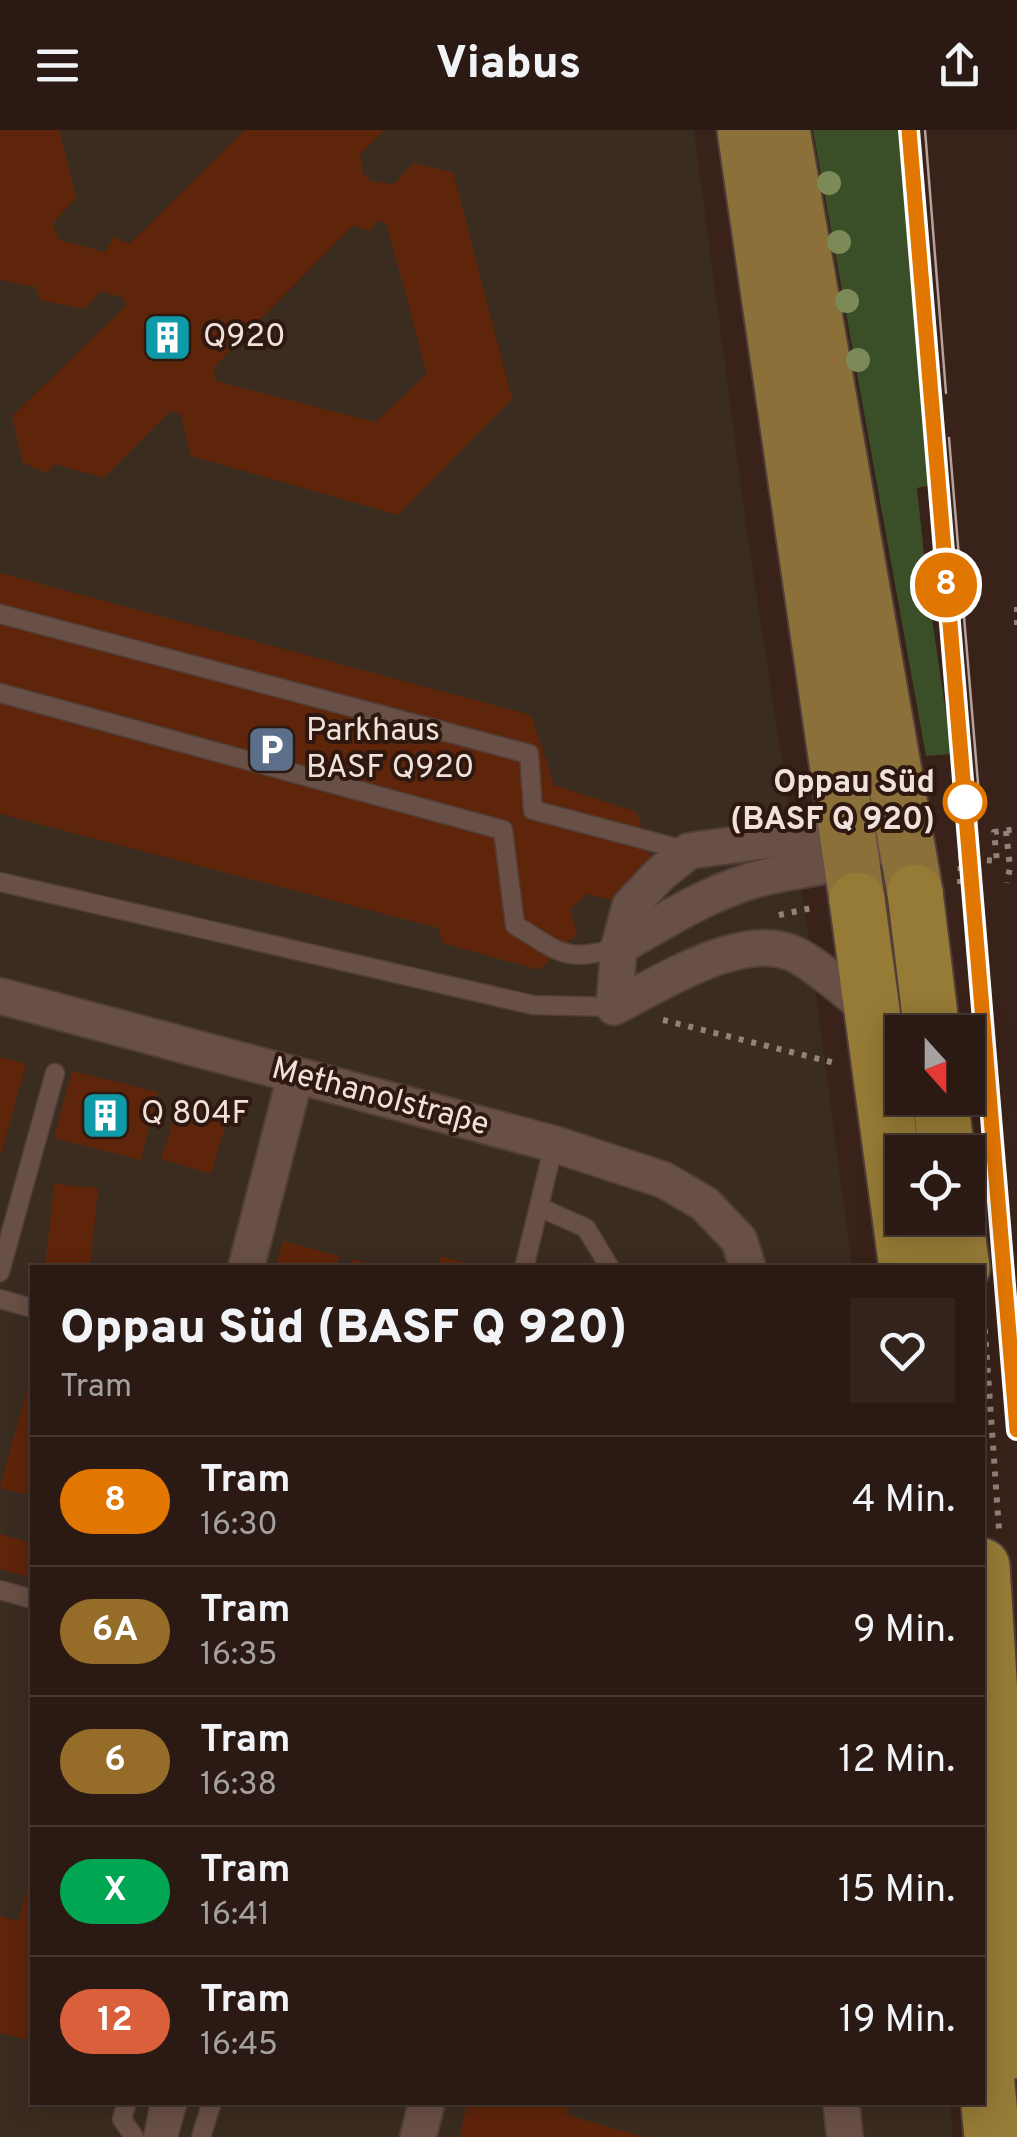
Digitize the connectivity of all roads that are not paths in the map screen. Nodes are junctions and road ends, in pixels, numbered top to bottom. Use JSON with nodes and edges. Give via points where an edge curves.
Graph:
{"nodes":[{"id":1,"x":745,"y":130,"type":"edge"},
{"id":2,"x":782,"y":130,"type":"edge"},
{"id":3,"x":0,"y":614,"type":"edge"},
{"id":4,"x":0,"y":693,"type":"edge"},
{"id":5,"x":907,"y":834,"type":"junction"},
{"id":6,"x":689,"y":851,"type":"junction"},
{"id":7,"x":842,"y":875,"type":"junction"},
{"id":8,"x":0,"y":882,"type":"edge"},
{"id":9,"x":915,"y":892,"type":"joint"},
{"id":10,"x":620,"y":947,"type":"junction"},
{"id":11,"x":0,"y":996,"type":"edge"},
{"id":12,"x":614,"y":1007,"type":"junction"},
{"id":13,"x":874,"y":1014,"type":"junction"},
{"id":14,"x":930,"y":1015,"type":"edge"},
{"id":15,"x":55,"y":1074,"type":"dead end"},
{"id":16,"x":295,"y":1077,"type":"junction"},
{"id":17,"x":554,"y":1144,"type":"junction"},
{"id":18,"x":541,"y":1208,"type":"junction"},
{"id":19,"x":957,"y":1235,"type":"edge"},
{"id":20,"x":744,"y":1254,"type":"edge"},
{"id":21,"x":247,"y":1265,"type":"edge"},
{"id":22,"x":525,"y":1265,"type":"edge"},
{"id":23,"x":608,"y":1265,"type":"edge"},
{"id":24,"x":907,"y":1265,"type":"edge"},
{"id":25,"x":962,"y":1265,"type":"edge"},
{"id":26,"x":0,"y":1272,"type":"edge"},
{"id":27,"x":0,"y":1299,"type":"edge"},
{"id":28,"x":30,"y":1307,"type":"edge"},
{"id":29,"x":0,"y":1590,"type":"edge"},
{"id":30,"x":30,"y":1598,"type":"edge"},
{"id":31,"x":985,"y":1614,"type":"edge"},
{"id":32,"x":1017,"y":2050,"type":"edge"},
{"id":33,"x":985,"y":2062,"type":"edge"},
{"id":34,"x":126,"y":2105,"type":"edge"},
{"id":35,"x":159,"y":2105,"type":"edge"},
{"id":36,"x":177,"y":2105,"type":"edge"},
{"id":37,"x":211,"y":2105,"type":"edge"},
{"id":38,"x":427,"y":2105,"type":"edge"},
{"id":39,"x":841,"y":2105,"type":"edge"},
{"id":40,"x":134,"y":2137,"type":"edge"},
{"id":41,"x":154,"y":2137,"type":"edge"},
{"id":42,"x":168,"y":2137,"type":"edge"},
{"id":43,"x":202,"y":2137,"type":"edge"},
{"id":44,"x":418,"y":2137,"type":"edge"},
{"id":45,"x":845,"y":2137,"type":"edge"},
{"id":46,"x":992,"y":2137,"type":"edge"}],
"edges":[{"from":1,"to":7,"type":"main road"},
{"from":2,"to":5,"type":"main road"},
{"from":3,"to":6,"type":"lane","via":[[530,754],[533,810]]},
{"from":4,"to":10,"type":"lane","via":[[503,830],[514,925],[570,956]]},
{"from":5,"to":7,"type":"street"},
{"from":5,"to":9,"type":"main road"},
{"from":6,"to":7,"type":"street"},
{"from":6,"to":10,"type":"street","via":[[630,906]]},
{"from":7,"to":10,"type":"street","via":[[756,879]]},
{"from":7,"to":13,"type":"highway"},
{"from":8,"to":12,"type":"lane","via":[[533,1005]]},
{"from":9,"to":14,"type":"highway"},
{"from":10,"to":12,"type":"street"},
{"from":11,"to":16,"type":"street","name":"Methanolstraße"},
{"from":12,"to":13,"type":"street","via":[[730,952],[767,946],[797,954]]},
{"from":13,"to":24,"type":"highway"},
{"from":15,"to":26,"type":"lane"},
{"from":16,"to":17,"type":"street","name":"Methanolstraße"},
{"from":16,"to":21,"type":"street"},
{"from":17,"to":18,"type":"lane"},
{"from":17,"to":20,"type":"street","name":"Methanolstraße","via":[[664,1180],[705,1204]]},
{"from":18,"to":22,"type":"lane"},
{"from":18,"to":23,"type":"lane","via":[[586,1228]]},
{"from":19,"to":25,"type":"highway"},
{"from":27,"to":28,"type":"lane"},
{"from":29,"to":30,"type":"lane"},
{"from":31,"to":32,"type":"highway"},
{"from":33,"to":46,"type":"highway"},
{"from":34,"to":40,"type":"lane","via":[[122,2119]]},
{"from":35,"to":41,"type":"lane"},
{"from":36,"to":42,"type":"lane"},
{"from":37,"to":43,"type":"lane"},
{"from":38,"to":44,"type":"street"},
{"from":39,"to":45,"type":"street"}]}
